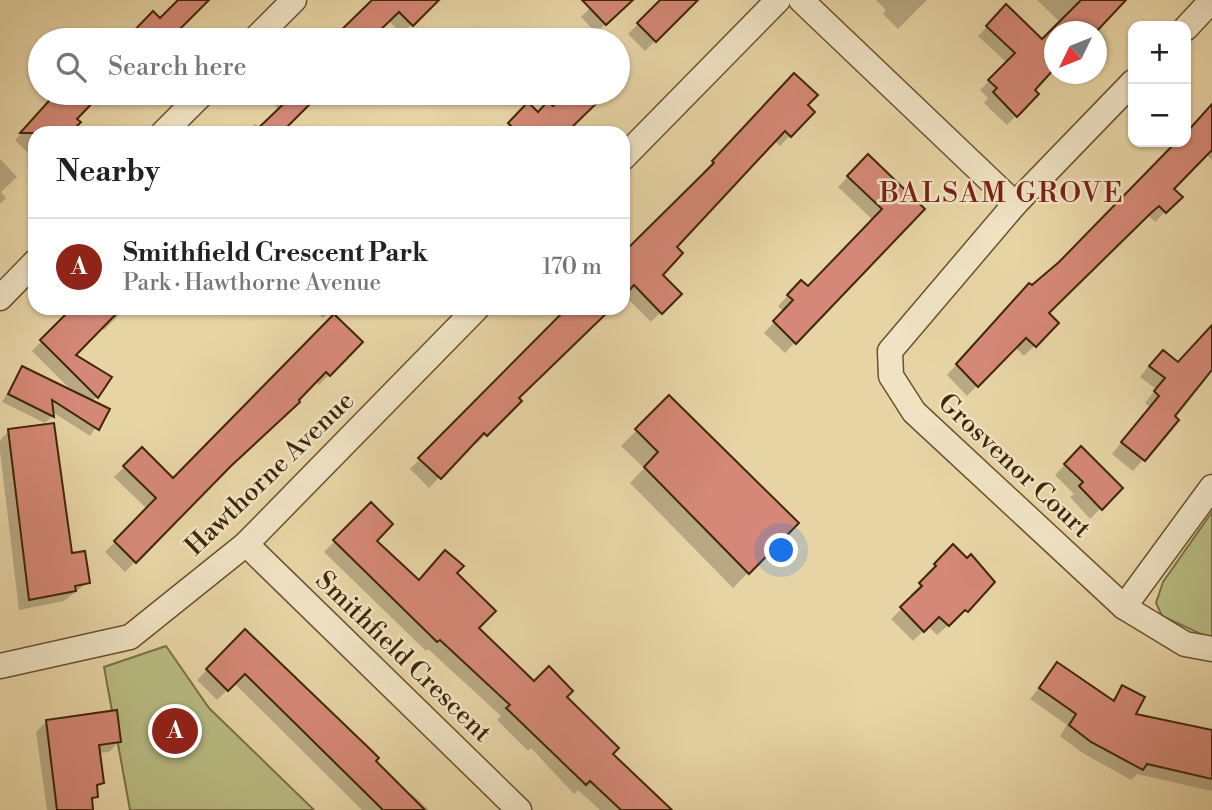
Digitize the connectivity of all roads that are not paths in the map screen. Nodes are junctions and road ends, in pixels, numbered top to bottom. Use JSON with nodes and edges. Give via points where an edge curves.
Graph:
{"nodes":[{"id":1,"x":294,"y":0,"type":"edge"},
{"id":2,"x":778,"y":0,"type":"edge"},
{"id":3,"x":801,"y":0,"type":"edge"},
{"id":4,"x":1212,"y":1,"type":"edge"},
{"id":5,"x":1191,"y":23,"type":"edge"},
{"id":6,"x":266,"y":28,"type":"edge"},
{"id":7,"x":1131,"y":84,"type":"edge"},
{"id":8,"x":190,"y":105,"type":"edge"},
{"id":9,"x":170,"y":126,"type":"edge"},
{"id":10,"x":630,"y":151,"type":"edge"},
{"id":11,"x":1015,"y":204,"type":"junction"},
{"id":12,"x":28,"y":269,"type":"edge"},
{"id":13,"x":0,"y":298,"type":"edge"},
{"id":14,"x":470,"y":315,"type":"edge"},
{"id":15,"x":1212,"y":487,"type":"edge"},
{"id":16,"x":246,"y":544,"type":"junction"},
{"id":17,"x":1124,"y":607,"type":"junction"},
{"id":18,"x":1212,"y":649,"type":"edge"},
{"id":19,"x":0,"y":666,"type":"edge"},
{"id":20,"x":519,"y":810,"type":"edge"}],
"edges":[{"from":1,"to":6,"type":"street"},
{"from":2,"to":10,"type":"street"},
{"from":3,"to":11,"type":"street"},
{"from":4,"to":5,"type":"street"},
{"from":7,"to":11,"type":"street"},
{"from":8,"to":9,"type":"street"},
{"from":11,"to":17,"type":"street","name":"Grosvenor Court","via":[[890,351],[891,376],[914,412]]},
{"from":12,"to":13,"type":"street"},
{"from":14,"to":16,"type":"street","name":"Hawthorne Avenue"},
{"from":15,"to":17,"type":"street"},
{"from":16,"to":19,"type":"street","name":"Hawthorne Avenue","via":[[130,637]]},
{"from":16,"to":20,"type":"street","name":"Smithfield Crescent"},
{"from":17,"to":18,"type":"street","name":"Grosvenor Court","via":[[1185,644]]}]}
